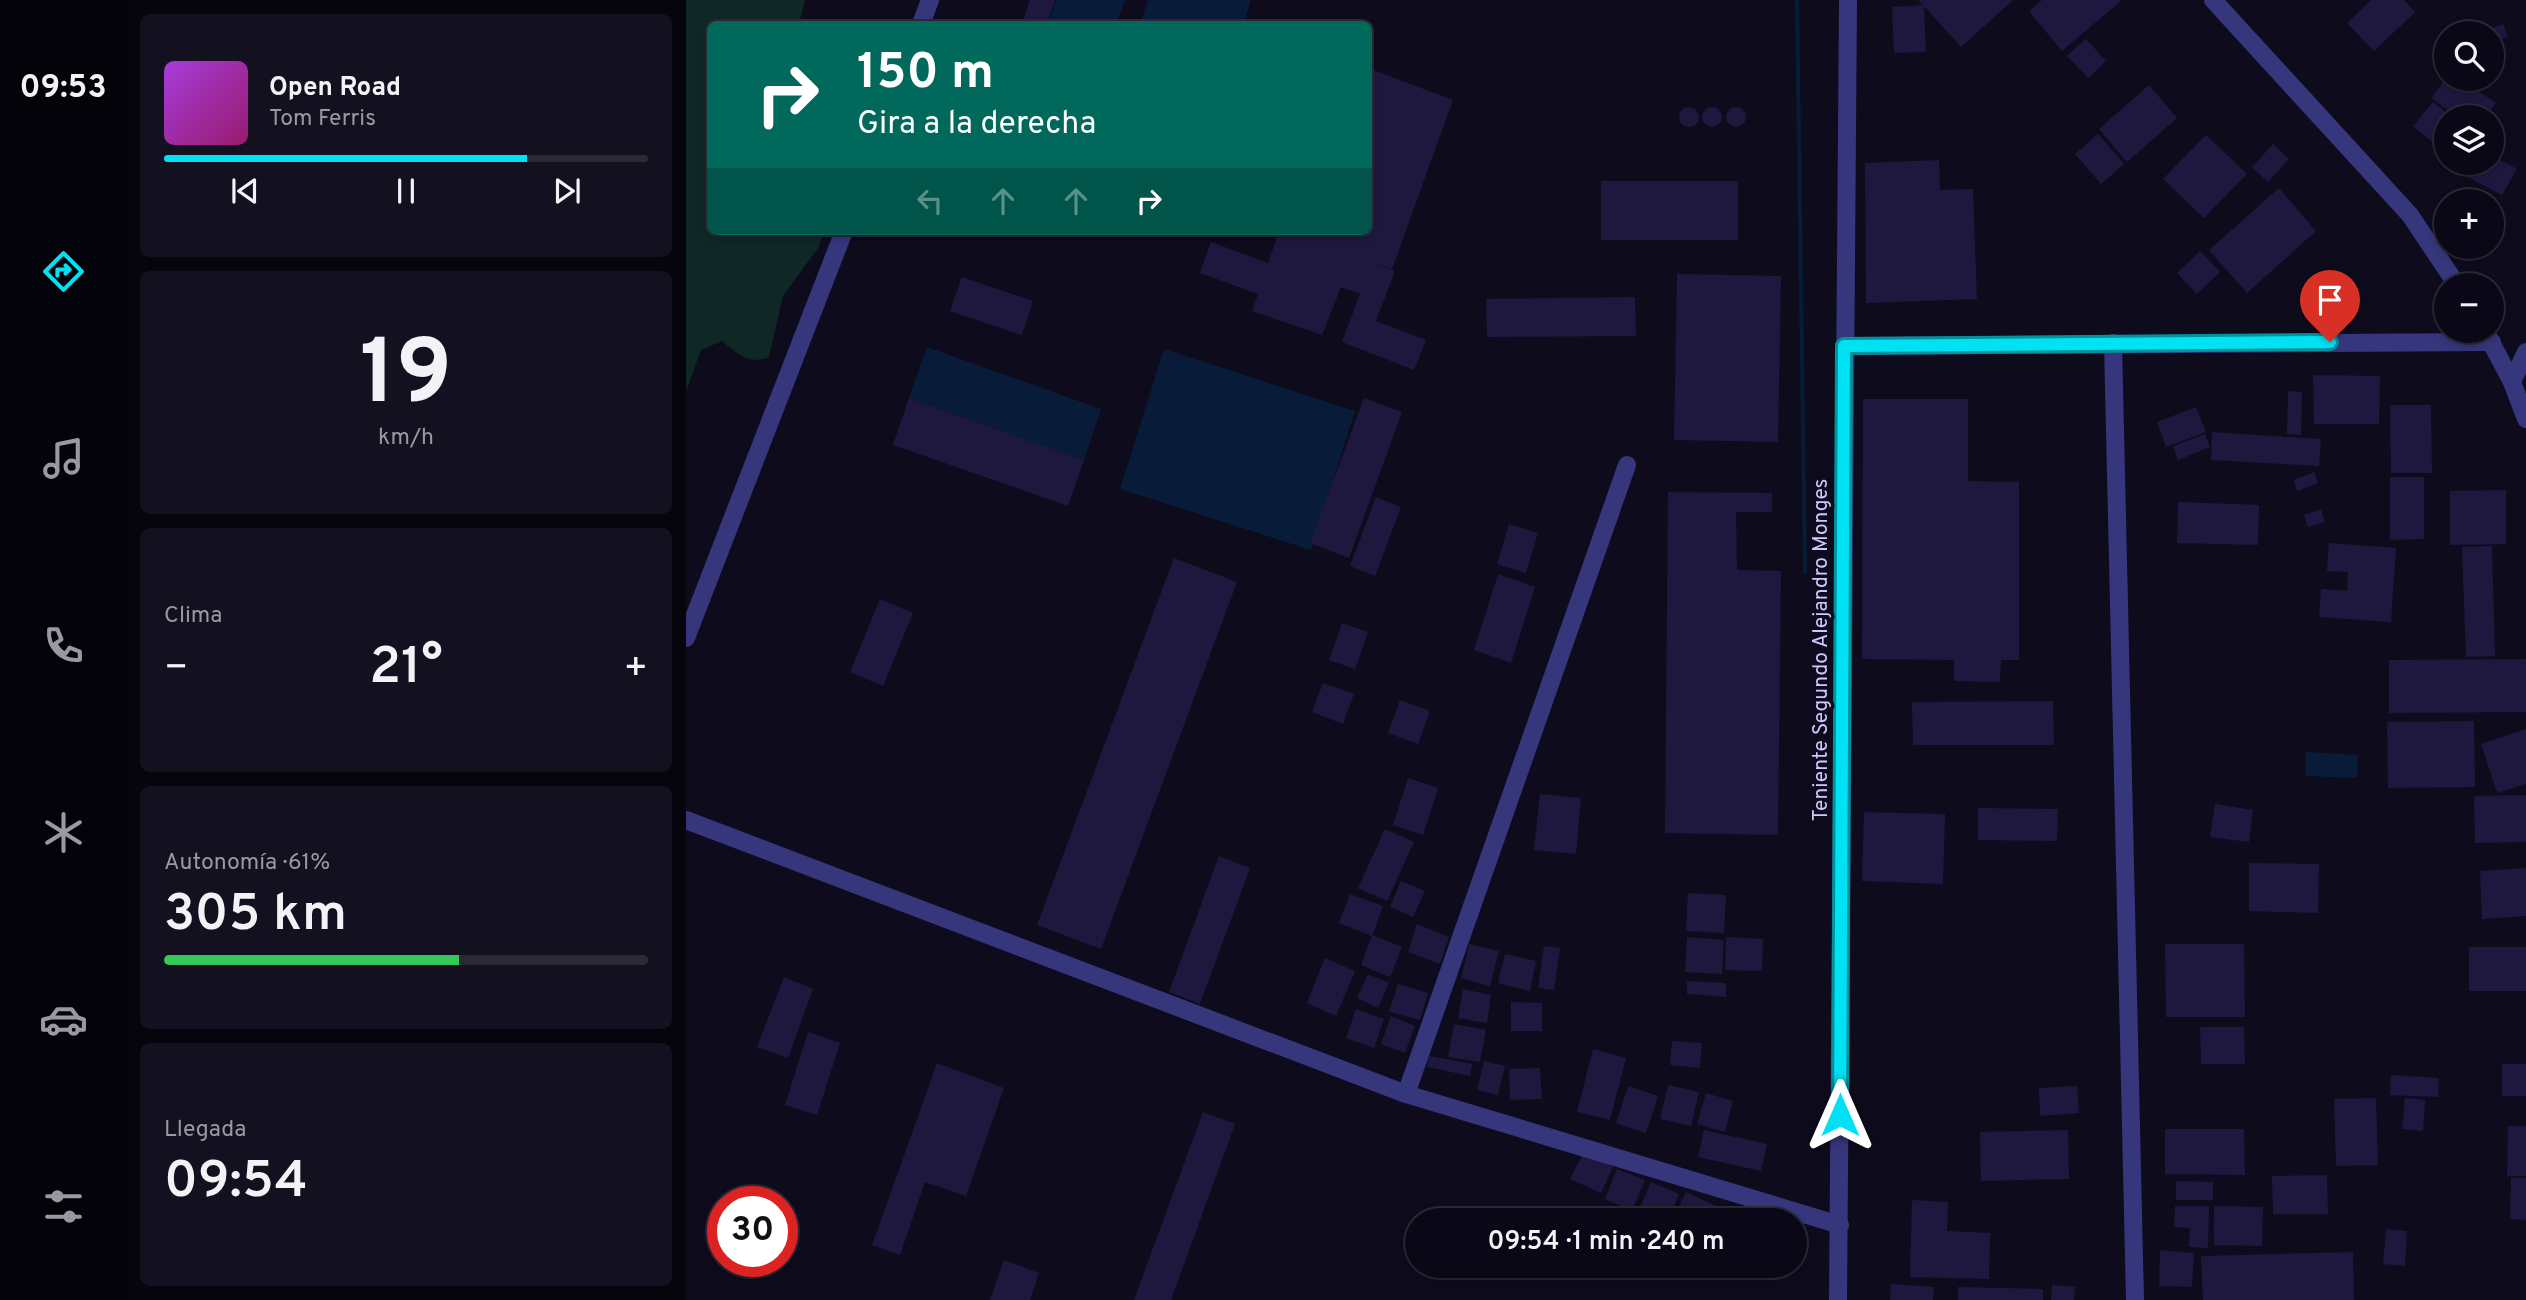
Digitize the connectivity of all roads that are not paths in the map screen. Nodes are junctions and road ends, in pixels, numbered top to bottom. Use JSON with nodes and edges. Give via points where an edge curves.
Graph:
{"nodes":[{"id":1,"x":930,"y":0,"type":"edge"},
{"id":2,"x":1848,"y":0,"type":"edge"},
{"id":3,"x":2214,"y":0,"type":"edge"},
{"id":4,"x":922,"y":21,"type":"edge"},
{"id":5,"x":842,"y":235,"type":"edge"},
{"id":6,"x":2449,"y":273,"type":"edge"},
{"id":7,"x":2434,"y":338,"type":"edge"},
{"id":8,"x":2113,"y":343,"type":"junction"},
{"id":9,"x":2492,"y":343,"type":"edge"},
{"id":10,"x":1844,"y":346,"type":"junction"},
{"id":11,"x":2526,"y":352,"type":"edge"},
{"id":12,"x":2512,"y":382,"type":"junction"},
{"id":13,"x":2526,"y":418,"type":"edge"},
{"id":14,"x":1627,"y":465,"type":"dead end"},
{"id":15,"x":686,"y":638,"type":"edge"},
{"id":16,"x":686,"y":821,"type":"edge"},
{"id":17,"x":1406,"y":1094,"type":"junction"},
{"id":18,"x":1840,"y":1225,"type":"junction"},
{"id":19,"x":1838,"y":1300,"type":"edge"},
{"id":20,"x":2135,"y":1300,"type":"edge"}],
"edges":[{"from":1,"to":4,"type":"street"},
{"from":2,"to":10,"type":"street","name":"Teniente Segundo Alejandro Monges"},
{"from":3,"to":6,"type":"street","via":[[2410,215]]},
{"from":5,"to":15,"type":"street"},
{"from":7,"to":8,"type":"street"},
{"from":8,"to":10,"type":"street"},
{"from":8,"to":20,"type":"street"},
{"from":9,"to":12,"type":"street"},
{"from":10,"to":18,"type":"street","name":"Teniente Segundo Alejandro Monges"},
{"from":11,"to":12,"type":"street"},
{"from":12,"to":13,"type":"street"},
{"from":14,"to":17,"type":"street"},
{"from":16,"to":17,"type":"street"},
{"from":17,"to":18,"type":"street"},
{"from":18,"to":19,"type":"street","name":"Teniente Segundo Alejandro Monges"}]}
